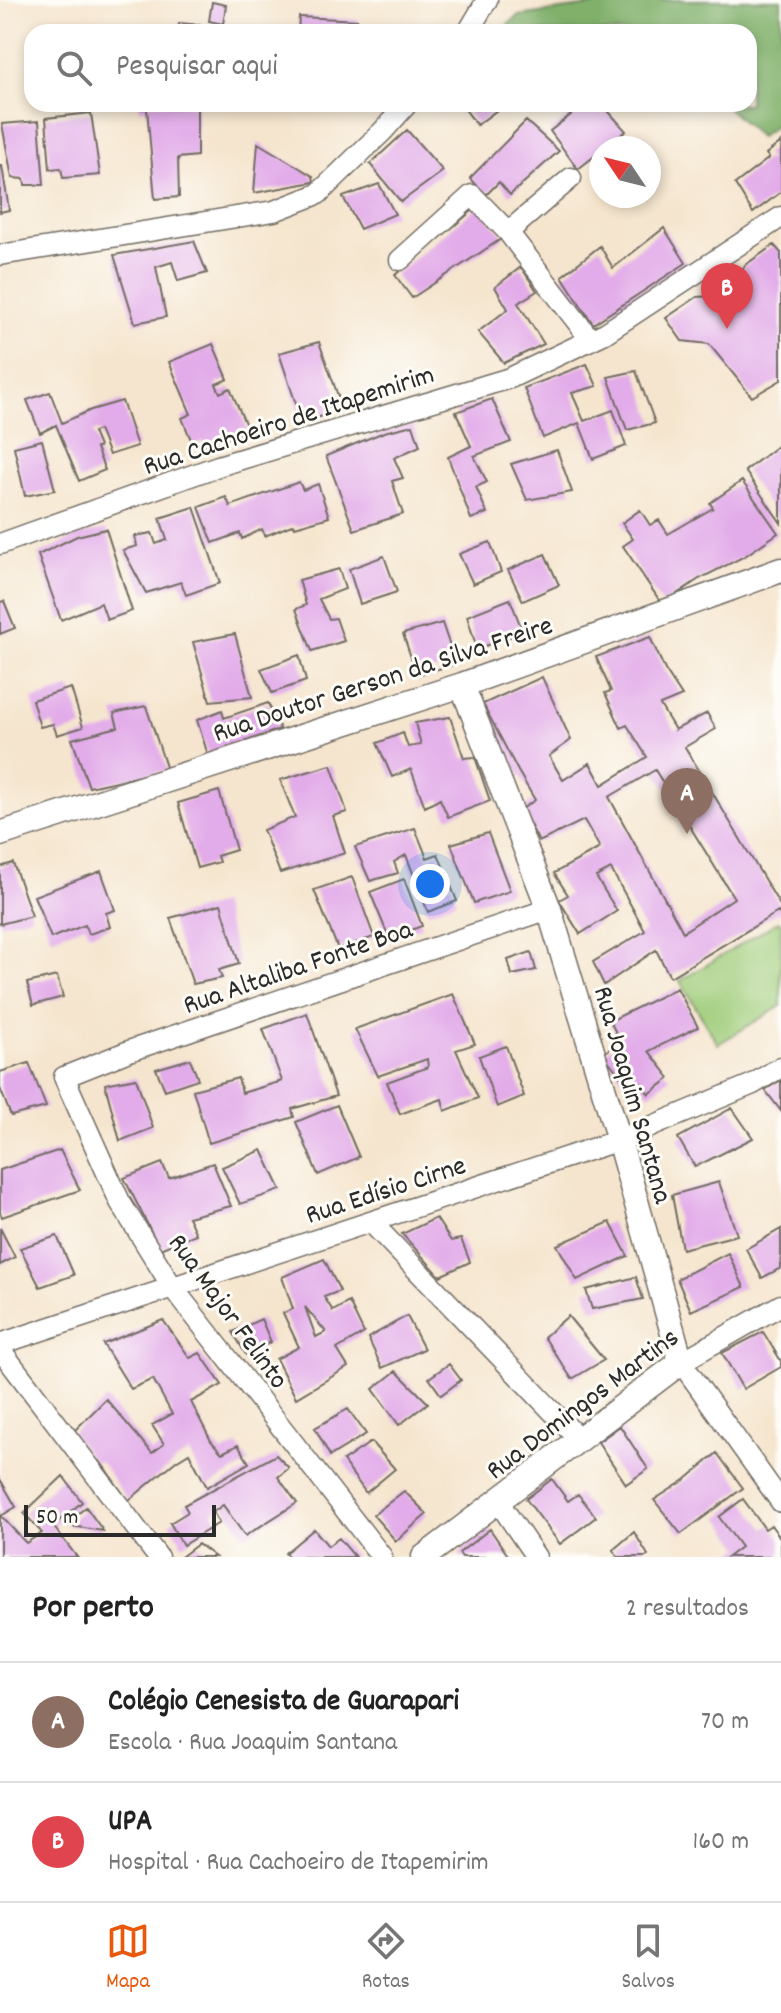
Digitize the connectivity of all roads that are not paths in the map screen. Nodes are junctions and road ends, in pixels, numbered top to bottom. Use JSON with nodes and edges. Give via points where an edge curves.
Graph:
{"nodes":[{"id":1,"x":487,"y":0,"type":"edge"},
{"id":2,"x":473,"y":24,"type":"edge"},
{"id":3,"x":400,"y":112,"type":"edge"},
{"id":4,"x":571,"y":178,"type":"dead end"},
{"id":5,"x":781,"y":217,"type":"edge"},
{"id":6,"x":508,"y":232,"type":"junction"},
{"id":7,"x":0,"y":255,"type":"edge"},
{"id":8,"x":400,"y":260,"type":"dead end"},
{"id":9,"x":591,"y":340,"type":"junction"},
{"id":10,"x":0,"y":544,"type":"edge"},
{"id":11,"x":781,"y":570,"type":"edge"},
{"id":12,"x":462,"y":685,"type":"junction"},
{"id":13,"x":0,"y":834,"type":"edge"},
{"id":14,"x":549,"y":909,"type":"junction"},
{"id":15,"x":781,"y":1067,"type":"edge"},
{"id":16,"x":64,"y":1077,"type":"joint"},
{"id":17,"x":619,"y":1140,"type":"junction"},
{"id":18,"x":371,"y":1222,"type":"junction"},
{"id":19,"x":173,"y":1288,"type":"junction"},
{"id":20,"x":781,"y":1305,"type":"edge"},
{"id":21,"x":0,"y":1346,"type":"edge"},
{"id":22,"x":681,"y":1362,"type":"junction"},
{"id":23,"x":579,"y":1439,"type":"junction"},
{"id":24,"x":498,"y":1501,"type":"junction"},
{"id":25,"x":781,"y":1502,"type":"edge"},
{"id":26,"x":158,"y":1557,"type":"edge"},
{"id":27,"x":382,"y":1557,"type":"edge"},
{"id":28,"x":424,"y":1557,"type":"edge"},
{"id":29,"x":536,"y":1557,"type":"edge"}],
"edges":[{"from":1,"to":2,"type":"street"},
{"from":3,"to":7,"type":"street","via":[[318,194],[274,211]]},
{"from":4,"to":6,"type":"street"},
{"from":5,"to":9,"type":"street","name":"Rua Cachoeiro de Itapemirim"},
{"from":6,"to":8,"type":"street","via":[[472,195]]},
{"from":6,"to":9,"type":"street"},
{"from":9,"to":10,"type":"street","name":"Rua Cachoeiro de Itapemirim","via":[[510,378],[218,466]]},
{"from":11,"to":12,"type":"street","name":"Rua Doutor Gerson da Silva Freire"},
{"from":12,"to":13,"type":"street","name":"Rua Doutor Gerson da Silva Freire"},
{"from":12,"to":14,"type":"street","name":"Rua Joaquim Santana"},
{"from":14,"to":16,"type":"street","name":"Rua Altaliba Fonte Boa"},
{"from":14,"to":17,"type":"street","name":"Rua Joaquim Santana"},
{"from":15,"to":17,"type":"street","name":"Rua Edísio Cirne"},
{"from":16,"to":19,"type":"street","name":"Rua Major Felinto","via":[[120,1202]]},
{"from":17,"to":18,"type":"street","name":"Rua Edísio Cirne"},
{"from":17,"to":22,"type":"street","name":"Rua Joaquim Santana"},
{"from":18,"to":19,"type":"street","name":"Rua Edísio Cirne"},
{"from":18,"to":23,"type":"street"},
{"from":19,"to":21,"type":"street","name":"Rua Edísio Cirne"},
{"from":19,"to":27,"type":"street","name":"Rua Major Felinto"},
{"from":20,"to":22,"type":"street","name":"Rua Domingos Martins"},
{"from":21,"to":26,"type":"street"},
{"from":22,"to":23,"type":"street","name":"Rua Domingos Martins"},
{"from":22,"to":25,"type":"street","name":"Rua Joaquim Santana"},
{"from":23,"to":24,"type":"street","name":"Rua Domingos Martins"},
{"from":24,"to":28,"type":"street","name":"Rua Domingos Martins"},
{"from":24,"to":29,"type":"street"}]}
